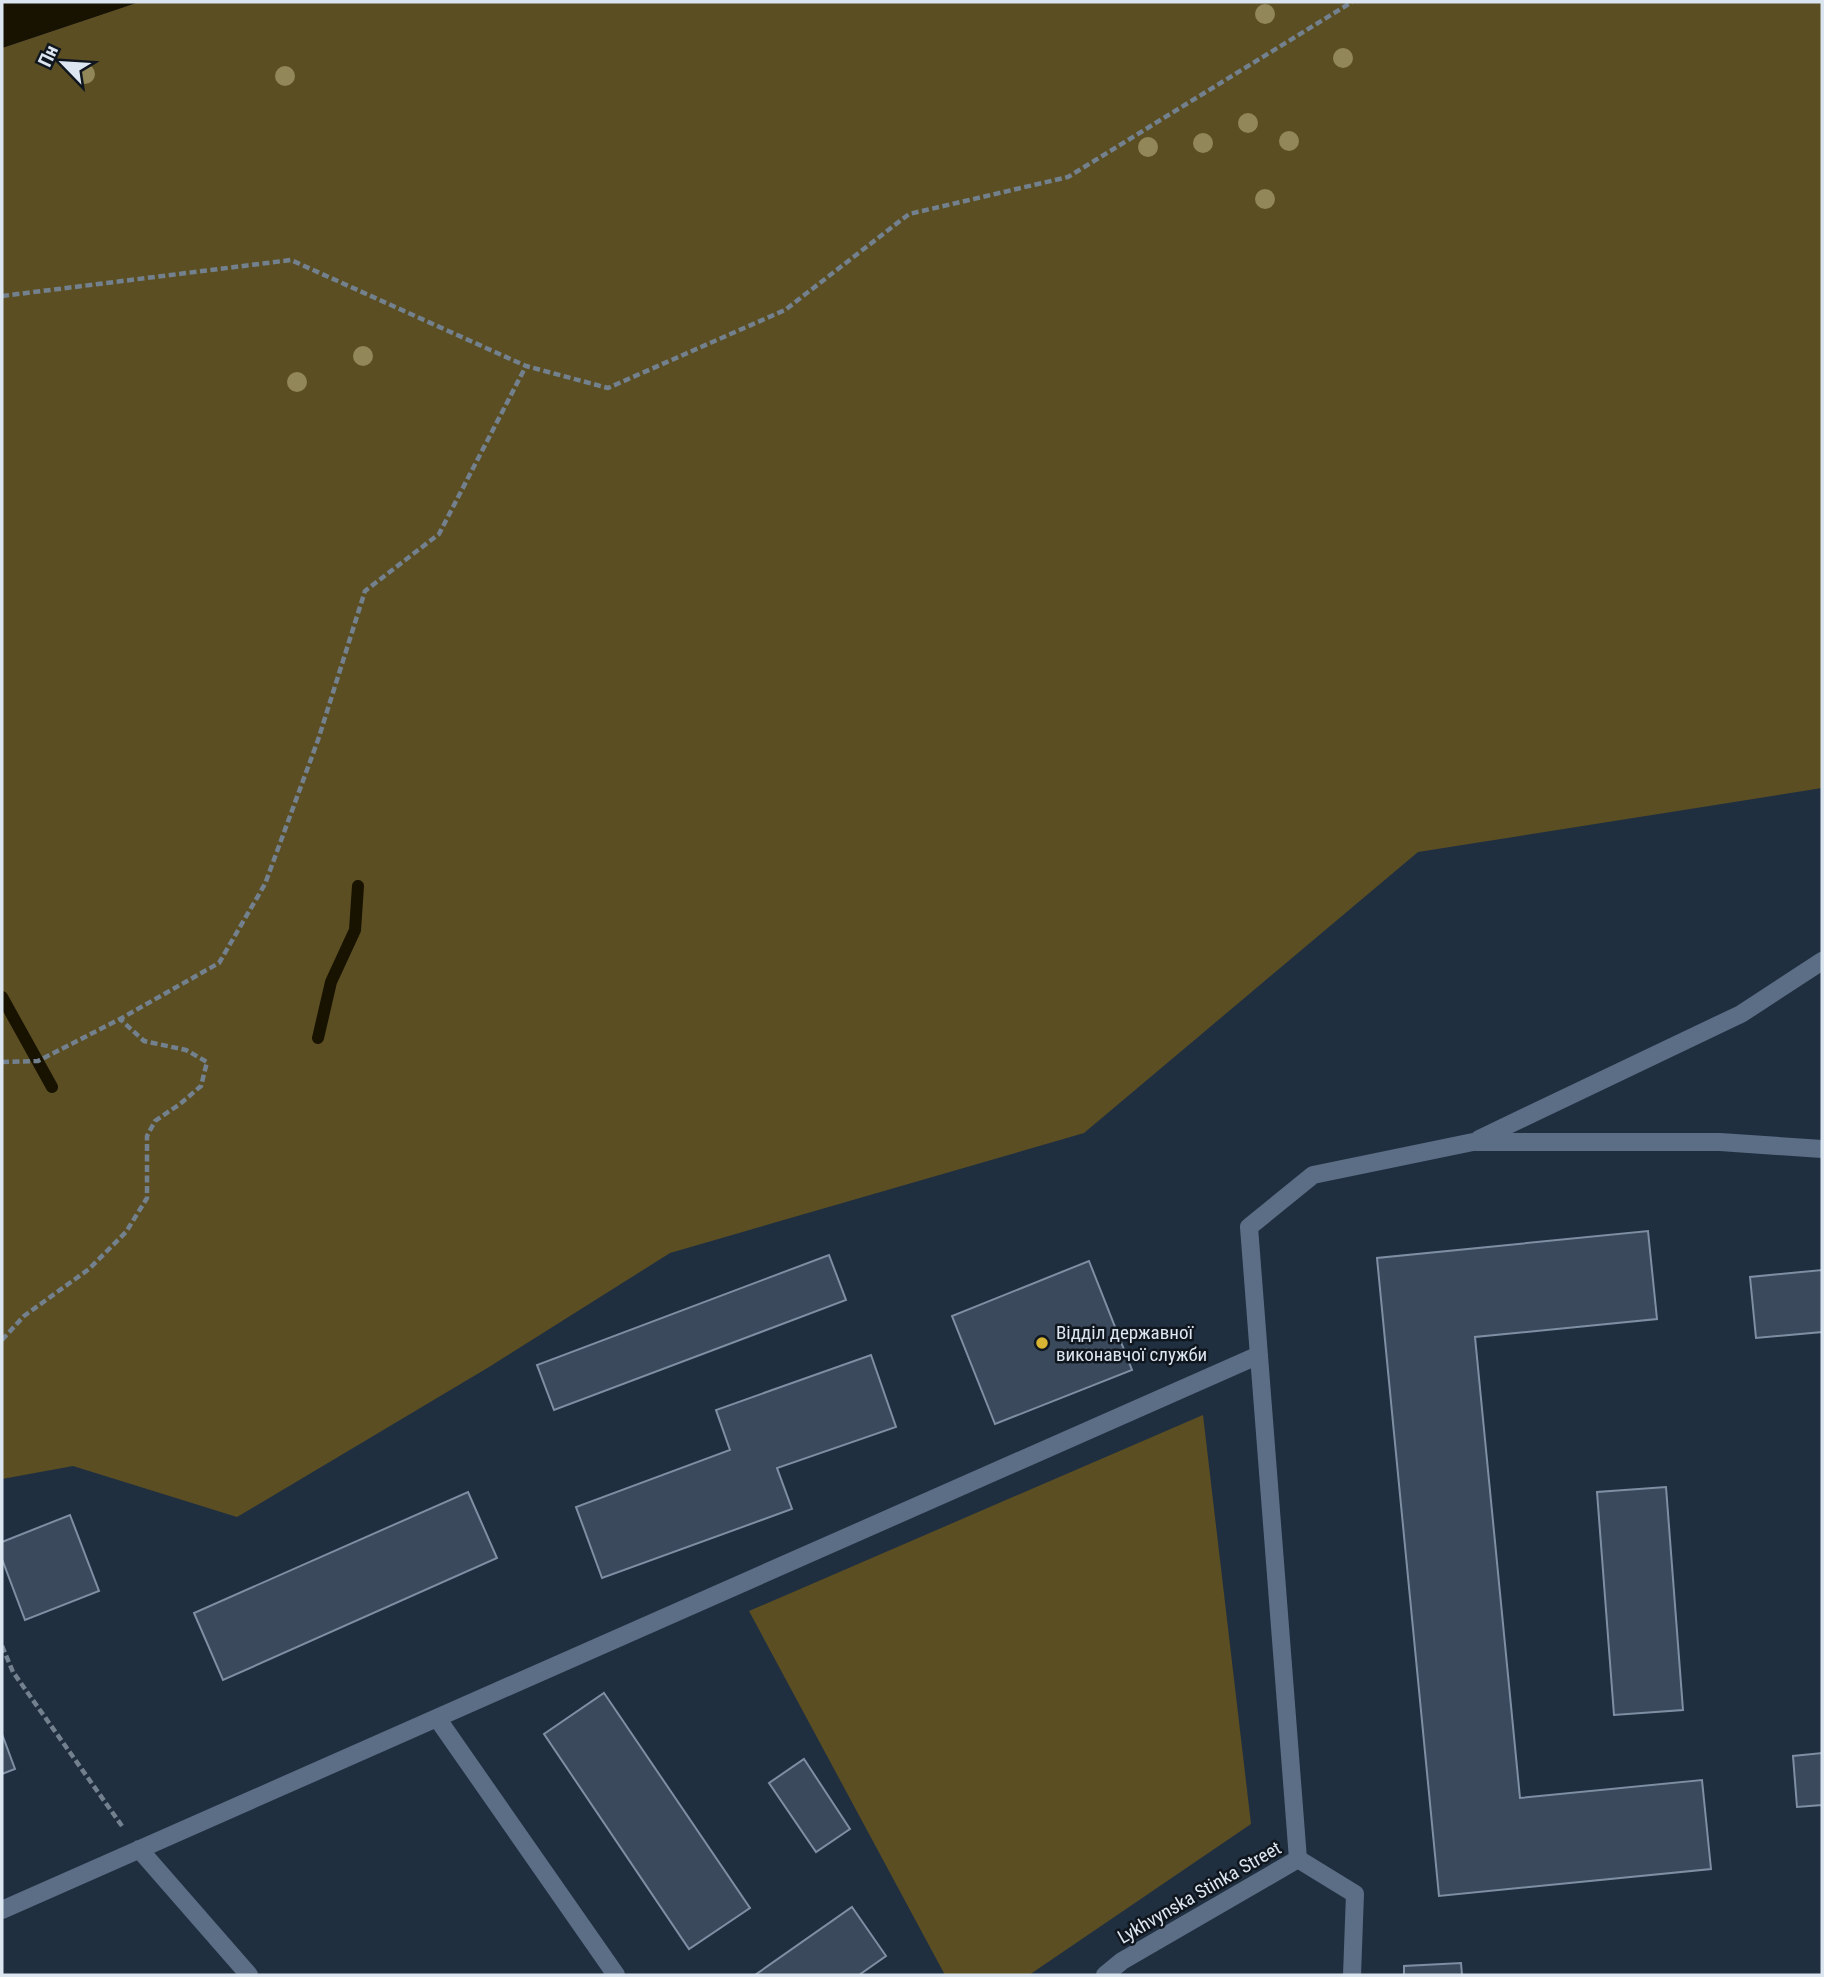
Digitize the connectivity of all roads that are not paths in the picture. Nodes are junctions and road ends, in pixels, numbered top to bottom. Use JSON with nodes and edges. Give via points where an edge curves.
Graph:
{"nodes":[{"id":1,"x":1822,"y":961,"type":"edge"},
{"id":2,"x":1473,"y":1142,"type":"junction"},
{"id":3,"x":1822,"y":1149,"type":"edge"},
{"id":4,"x":1259,"y":1355,"type":"junction"},
{"id":5,"x":437,"y":1718,"type":"junction"},
{"id":6,"x":139,"y":1849,"type":"junction"},
{"id":7,"x":1298,"y":1858,"type":"junction"},
{"id":8,"x":2,"y":1910,"type":"edge"},
{"id":9,"x":249,"y":1975,"type":"edge"},
{"id":10,"x":615,"y":1975,"type":"edge"},
{"id":11,"x":1105,"y":1975,"type":"edge"},
{"id":12,"x":1352,"y":1975,"type":"edge"}],
"edges":[{"from":1,"to":2,"type":"street","via":[[1741,1014]]},
{"from":2,"to":3,"type":"street","via":[[1720,1142]]},
{"from":2,"to":4,"type":"street","via":[[1313,1175],[1249,1227]]},
{"from":4,"to":5,"type":"street"},
{"from":4,"to":7,"type":"street"},
{"from":5,"to":6,"type":"street"},
{"from":5,"to":10,"type":"street"},
{"from":6,"to":8,"type":"street"},
{"from":6,"to":9,"type":"street"},
{"from":7,"to":11,"type":"street","name":"Lykhvynska Stinka Street"},
{"from":7,"to":12,"type":"street","name":"Lykhvynska Stinka Street","via":[[1354,1894]]}]}
